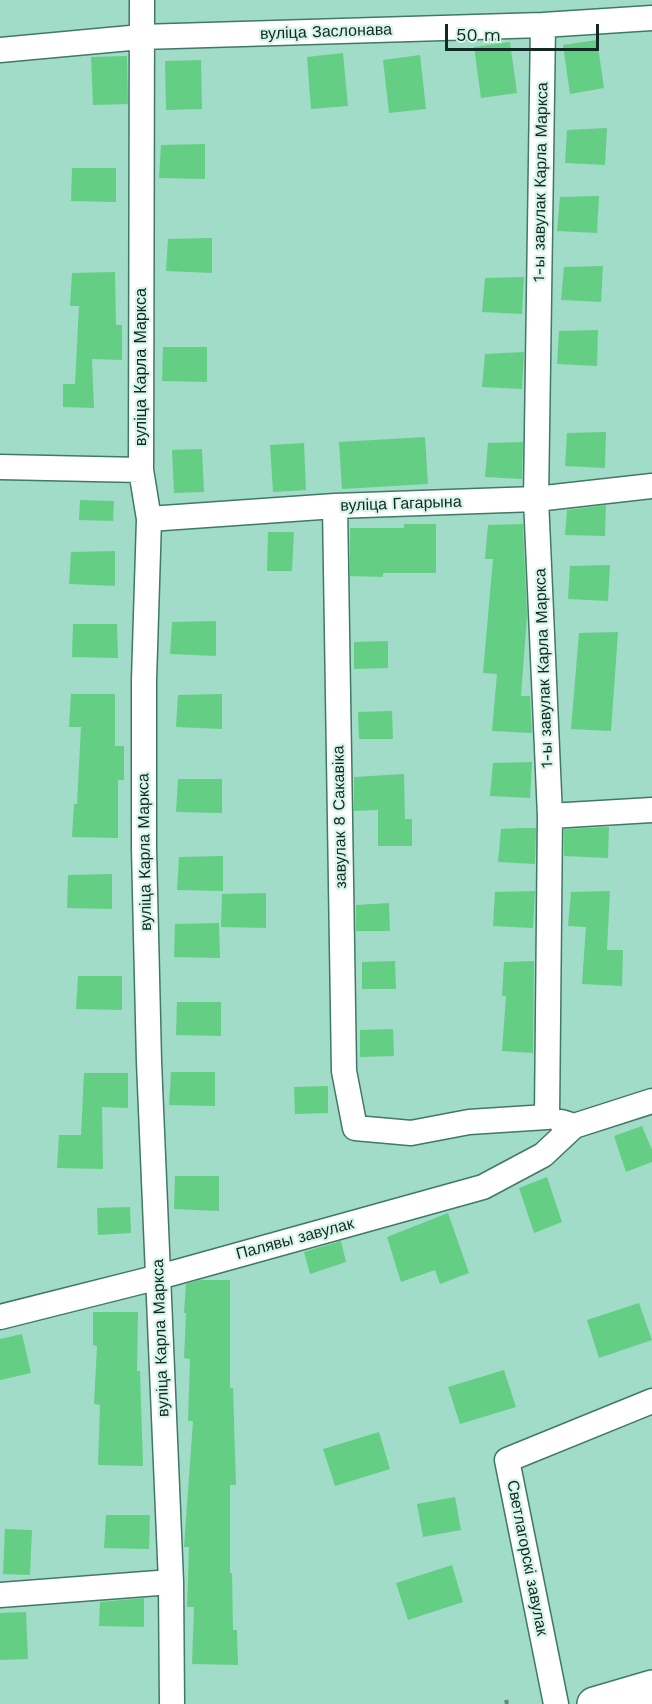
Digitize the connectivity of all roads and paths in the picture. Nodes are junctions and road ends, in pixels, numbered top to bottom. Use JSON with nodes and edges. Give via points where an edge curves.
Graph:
{"nodes":[{"id":1,"x":142,"y":0,"type":"edge"},
{"id":2,"x":652,"y":18,"type":"edge"},
{"id":3,"x":543,"y":25,"type":"junction"},
{"id":4,"x":141,"y":37,"type":"junction"},
{"id":5,"x":0,"y":50,"type":"edge"},
{"id":6,"x":0,"y":467,"type":"edge"},
{"id":7,"x":141,"y":471,"type":"junction"},
{"id":8,"x":652,"y":486,"type":"edge"},
{"id":9,"x":536,"y":500,"type":"junction"},
{"id":10,"x":335,"y":506,"type":"junction"},
{"id":11,"x":149,"y":519,"type":"junction"},
{"id":12,"x":652,"y":810,"type":"edge"},
{"id":13,"x":550,"y":816,"type":"junction"},
{"id":14,"x":652,"y":1101,"type":"edge"},
{"id":15,"x":547,"y":1117,"type":"junction"},
{"id":16,"x":574,"y":1126,"type":"junction"},
{"id":17,"x":159,"y":1276,"type":"junction"},
{"id":18,"x":0,"y":1317,"type":"edge"},
{"id":19,"x":652,"y":1401,"type":"edge"},
{"id":20,"x":171,"y":1582,"type":"junction"},
{"id":21,"x":0,"y":1595,"type":"edge"},
{"id":22,"x":652,"y":1687,"type":"edge"},
{"id":23,"x":172,"y":1704,"type":"edge"},
{"id":24,"x":556,"y":1704,"type":"edge"},
{"id":25,"x":594,"y":1704,"type":"edge"}],
"edges":[{"from":1,"to":4,"type":"street","name":"вуліца Карла Маркса"},
{"from":2,"to":3,"type":"street","name":"вуліца Заслонава"},
{"from":3,"to":4,"type":"street","name":"вуліца Заслонава"},
{"from":3,"to":9,"type":"street","name":"1-ы завулак Карла Маркса"},
{"from":4,"to":5,"type":"street","name":"вуліца Заслонава"},
{"from":4,"to":7,"type":"street","name":"вуліца Карла Маркса"},
{"from":6,"to":7,"type":"street"},
{"from":7,"to":11,"type":"street","name":"вуліца Карла Маркса"},
{"from":8,"to":9,"type":"street","name":"вуліца Гагарына"},
{"from":9,"to":10,"type":"street","name":"вуліца Гагарына"},
{"from":9,"to":13,"type":"street","name":"1-ы завулак Карла Маркса"},
{"from":10,"to":11,"type":"street","name":"вуліца Гагарына"},
{"from":10,"to":15,"type":"street","name":"завулак 8 Сакавіка","via":[[344,1071],[355,1128],[411,1133],[469,1122]]},
{"from":11,"to":17,"type":"street","name":"вуліца Карла Маркса","via":[[144,680],[145,861]]},
{"from":12,"to":13,"type":"street"},
{"from":13,"to":15,"type":"street","name":"1-ы завулак Карла Маркса"},
{"from":14,"to":16,"type":"street","name":"Палявы завулак"},
{"from":15,"to":16,"type":"street"},
{"from":16,"to":17,"type":"street","name":"Палявы завулак","via":[[543,1155],[483,1187]]},
{"from":17,"to":18,"type":"street","name":"Палявы завулак"},
{"from":17,"to":20,"type":"street","name":"вуліца Карла Маркса"},
{"from":19,"to":24,"type":"street","name":"Светлагорскі завулак","via":[[507,1460]]},
{"from":20,"to":21,"type":"street"},
{"from":20,"to":23,"type":"street","name":"вуліца Карла Маркса"},
{"from":22,"to":25,"type":"main road"}]}
